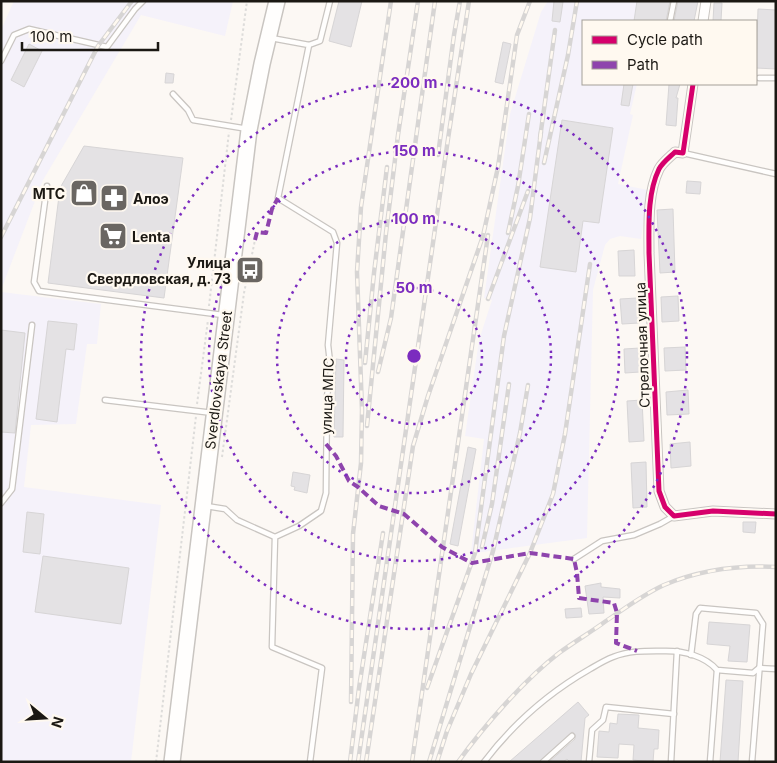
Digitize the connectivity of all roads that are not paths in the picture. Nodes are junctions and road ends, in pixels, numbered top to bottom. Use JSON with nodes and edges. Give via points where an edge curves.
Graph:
{"nodes":[{"id":1,"x":143,"y":1,"type":"edge"},
{"id":2,"x":277,"y":1,"type":"edge"},
{"id":3,"x":330,"y":1,"type":"edge"},
{"id":4,"x":674,"y":1,"type":"edge"},
{"id":5,"x":706,"y":1,"type":"edge"},
{"id":6,"x":670,"y":20,"type":"edge"},
{"id":7,"x":703,"y":20,"type":"edge"},
{"id":8,"x":268,"y":37,"type":"junction"},
{"id":9,"x":309,"y":45,"type":"junction"},
{"id":10,"x":1,"y":61,"type":"edge"},
{"id":11,"x":759,"y":78,"type":"dead end"},
{"id":12,"x":776,"y":78,"type":"edge"},
{"id":13,"x":693,"y":85,"type":"edge"},
{"id":14,"x":173,"y":94,"type":"dead end"},
{"id":15,"x":249,"y":130,"type":"junction"},
{"id":16,"x":683,"y":153,"type":"junction"},
{"id":17,"x":776,"y":174,"type":"edge"},
{"id":18,"x":47,"y":186,"type":"dead end"},
{"id":19,"x":227,"y":316,"type":"junction"},
{"id":20,"x":32,"y":325,"type":"dead end"},
{"id":21,"x":106,"y":400,"type":"dead end"},
{"id":22,"x":214,"y":413,"type":"junction"},
{"id":23,"x":1,"y":504,"type":"edge"},
{"id":24,"x":202,"y":506,"type":"junction"},
{"id":25,"x":776,"y":514,"type":"edge"},
{"id":26,"x":674,"y":516,"type":"junction"},
{"id":27,"x":275,"y":537,"type":"junction"},
{"id":28,"x":574,"y":559,"type":"dead end"},
{"id":29,"x":677,"y":651,"type":"junction"},
{"id":30,"x":692,"y":655,"type":"junction"},
{"id":31,"x":759,"y":668,"type":"junction"},
{"id":32,"x":776,"y":669,"type":"edge"},
{"id":33,"x":717,"y":670,"type":"junction"},
{"id":34,"x":674,"y":714,"type":"junction"},
{"id":35,"x":572,"y":736,"type":"dead end"},
{"id":36,"x":172,"y":762,"type":"edge"},
{"id":37,"x":310,"y":762,"type":"edge"},
{"id":38,"x":484,"y":762,"type":"edge"},
{"id":39,"x":543,"y":762,"type":"edge"},
{"id":40,"x":589,"y":762,"type":"edge"},
{"id":41,"x":671,"y":762,"type":"edge"},
{"id":42,"x":710,"y":762,"type":"edge"},
{"id":43,"x":752,"y":762,"type":"edge"}],
"edges":[{"from":1,"to":10,"type":"lane","via":[[107,47],[29,29],[14,35]]},
{"from":2,"to":8,"type":"highway","name":"Sverdlovskaya Street"},
{"from":3,"to":9,"type":"lane","via":[[320,41]]},
{"from":4,"to":6,"type":"lane"},
{"from":5,"to":7,"type":"street"},
{"from":8,"to":9,"type":"lane"},
{"from":8,"to":15,"type":"highway","name":"Sverdlovskaya Street"},
{"from":9,"to":27,"type":"lane","name":"улица МПС","via":[[278,198],[334,232],[337,243],[328,345],[331,371],[327,396],[326,493],[320,511]]},
{"from":11,"to":12,"type":"lane"},
{"from":13,"to":16,"type":"street"},
{"from":14,"to":15,"type":"lane","via":[[194,120]]},
{"from":15,"to":19,"type":"highway","name":"Sverdlovskaya Street"},
{"from":16,"to":17,"type":"lane"},
{"from":16,"to":26,"type":"street","name":"Стрелочная улица","via":[[675,152],[660,168],[649,214],[659,491],[665,507]]},
{"from":18,"to":19,"type":"lane","via":[[34,282],[39,291]]},
{"from":19,"to":22,"type":"highway","name":"Sverdlovskaya Street"},
{"from":20,"to":23,"type":"lane","via":[[12,488]]},
{"from":21,"to":22,"type":"lane"},
{"from":22,"to":24,"type":"highway","name":"Sverdlovskaya Street"},
{"from":24,"to":27,"type":"lane","via":[[226,510],[237,520]]},
{"from":24,"to":36,"type":"highway","name":"Sverdlovskaya Street"},
{"from":25,"to":26,"type":"street","via":[[713,511]]},
{"from":26,"to":28,"type":"lane","via":[[634,535],[602,541]]},
{"from":27,"to":37,"type":"lane","via":[[272,647],[322,668]]},
{"from":29,"to":30,"type":"lane"},
{"from":29,"to":34,"type":"lane"},
{"from":29,"to":38,"type":"lane","via":[[638,651],[612,657],[572,679],[542,700]]},
{"from":30,"to":31,"type":"lane","via":[[696,614],[700,608],[756,613],[762,624]]},
{"from":30,"to":33,"type":"lane","via":[[710,662]]},
{"from":31,"to":32,"type":"lane"},
{"from":31,"to":33,"type":"lane","via":[[753,673]]},
{"from":31,"to":43,"type":"lane"},
{"from":33,"to":42,"type":"lane"},
{"from":34,"to":40,"type":"lane","via":[[606,707],[603,720],[592,730]]},
{"from":34,"to":41,"type":"lane"},
{"from":35,"to":39,"type":"lane"}]}
